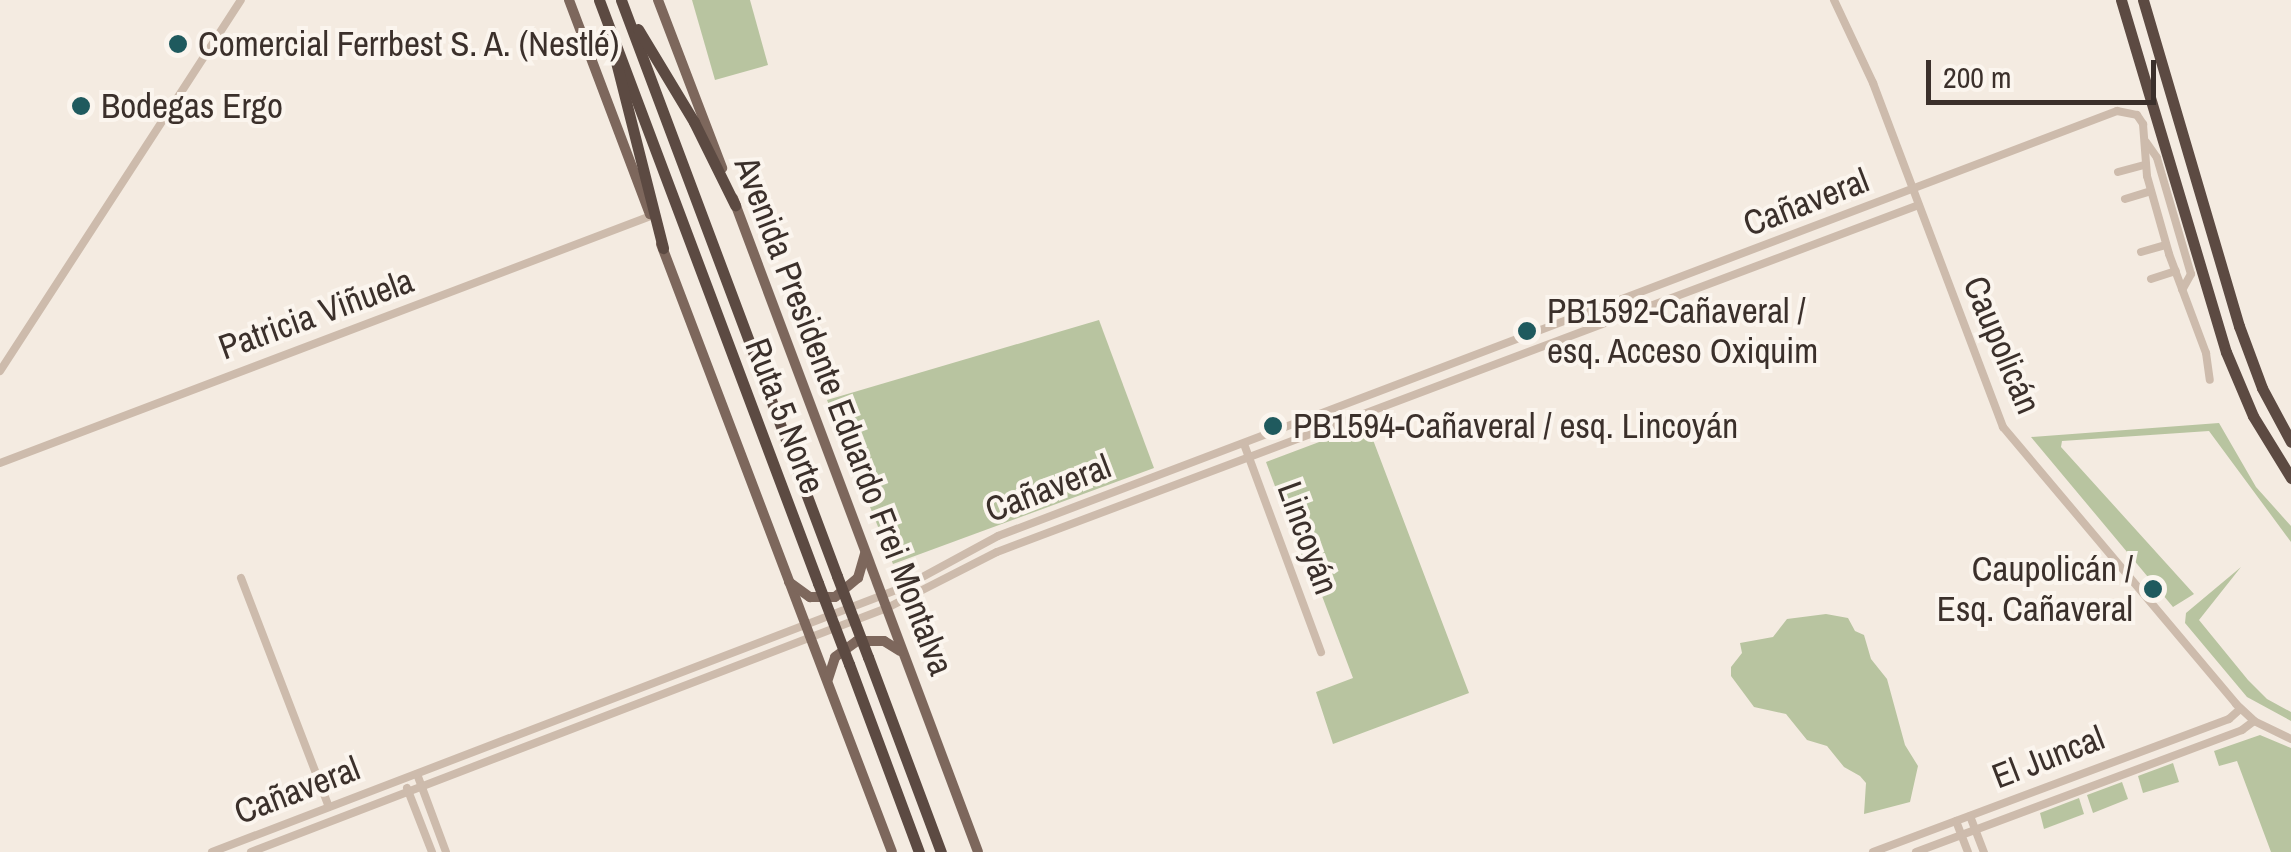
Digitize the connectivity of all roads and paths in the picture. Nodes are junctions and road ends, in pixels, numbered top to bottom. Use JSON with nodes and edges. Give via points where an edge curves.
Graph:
{"nodes":[{"id":1,"x":240,"y":0,"type":"edge"},
{"id":2,"x":569,"y":0,"type":"edge"},
{"id":3,"x":599,"y":0,"type":"edge"},
{"id":4,"x":621,"y":0,"type":"edge"},
{"id":5,"x":658,"y":0,"type":"edge"},
{"id":6,"x":1834,"y":0,"type":"edge"},
{"id":7,"x":2121,"y":0,"type":"edge"},
{"id":8,"x":2143,"y":0,"type":"edge"},
{"id":9,"x":608,"y":24,"type":"junction"},
{"id":10,"x":2146,"y":142,"type":"junction"},
{"id":11,"x":2146,"y":165,"type":"junction"},
{"id":12,"x":2118,"y":172,"type":"dead end"},
{"id":13,"x":2151,"y":191,"type":"junction"},
{"id":14,"x":1911,"y":192,"type":"junction"},
{"id":15,"x":2124,"y":199,"type":"dead end"},
{"id":16,"x":735,"y":205,"type":"junction"},
{"id":17,"x":1916,"y":206,"type":"junction"},
{"id":18,"x":651,"y":216,"type":"junction"},
{"id":19,"x":2166,"y":245,"type":"junction"},
{"id":20,"x":663,"y":248,"type":"junction"},
{"id":21,"x":2141,"y":252,"type":"dead end"},
{"id":22,"x":2176,"y":271,"type":"junction"},
{"id":23,"x":2151,"y":279,"type":"dead end"},
{"id":24,"x":2182,"y":290,"type":"junction"},
{"id":25,"x":0,"y":371,"type":"edge"},
{"id":26,"x":2210,"y":380,"type":"dead end"},
{"id":27,"x":2291,"y":442,"type":"edge"},
{"id":28,"x":1244,"y":444,"type":"junction"},
{"id":29,"x":1249,"y":458,"type":"junction"},
{"id":30,"x":2,"y":460,"type":"edge"},
{"id":31,"x":2291,"y":478,"type":"edge"},
{"id":32,"x":865,"y":550,"type":"junction"},
{"id":33,"x":786,"y":577,"type":"junction"},
{"id":34,"x":241,"y":578,"type":"dead end"},
{"id":35,"x":882,"y":596,"type":"junction"},
{"id":36,"x":886,"y":608,"type":"junction"},
{"id":37,"x":804,"y":626,"type":"junction"},
{"id":38,"x":809,"y":639,"type":"junction"},
{"id":39,"x":1321,"y":652,"type":"dead end"},
{"id":40,"x":904,"y":656,"type":"junction"},
{"id":41,"x":828,"y":686,"type":"junction"},
{"id":42,"x":2240,"y":709,"type":"junction"},
{"id":43,"x":2254,"y":721,"type":"junction"},
{"id":44,"x":2291,"y":739,"type":"edge"},
{"id":45,"x":417,"y":774,"type":"junction"},
{"id":46,"x":404,"y":779,"type":"junction"},
{"id":47,"x":422,"y":788,"type":"junction"},
{"id":48,"x":409,"y":792,"type":"junction"},
{"id":49,"x":329,"y":807,"type":"junction"},
{"id":50,"x":1970,"y":816,"type":"junction"},
{"id":51,"x":1956,"y":821,"type":"junction"},
{"id":52,"x":1976,"y":830,"type":"junction"},
{"id":53,"x":1961,"y":835,"type":"junction"},
{"id":54,"x":212,"y":852,"type":"edge"},
{"id":55,"x":251,"y":852,"type":"edge"},
{"id":56,"x":432,"y":852,"type":"edge"},
{"id":57,"x":446,"y":852,"type":"edge"},
{"id":58,"x":892,"y":852,"type":"edge"},
{"id":59,"x":919,"y":852,"type":"edge"},
{"id":60,"x":941,"y":852,"type":"edge"},
{"id":61,"x":978,"y":852,"type":"edge"},
{"id":62,"x":1873,"y":852,"type":"edge"},
{"id":63,"x":1916,"y":852,"type":"edge"},
{"id":64,"x":1968,"y":852,"type":"edge"},
{"id":65,"x":1984,"y":852,"type":"edge"}],
"edges":[{"from":1,"to":25,"type":"street"},
{"from":2,"to":18,"type":"main road"},
{"from":3,"to":9,"type":"highway","name":"Ruta 5 Norte"},
{"from":4,"to":16,"type":"highway"},
{"from":4,"to":60,"type":"highway","name":"Ruta 5 Norte","bridge":true},
{"from":5,"to":16,"type":"main road","name":"Avenida Presidente Eduardo Frei Montalva"},
{"from":6,"to":14,"type":"street","name":"Caupolicán","via":[[1873,83]]},
{"from":7,"to":31,"type":"highway","via":[[2222,342],[2253,416]]},
{"from":8,"to":27,"type":"highway","via":[[2242,336]]},
{"from":9,"to":20,"type":"highway"},
{"from":9,"to":59,"type":"highway","name":"Ruta 5 Norte","bridge":true},
{"from":10,"to":11,"type":"street"},
{"from":10,"to":14,"type":"street","name":"Cañaveral","via":[[2137,115],[2117,110]]},
{"from":10,"to":24,"type":"street","via":[[2157,158],[2191,274]]},
{"from":11,"to":12,"type":"street"},
{"from":11,"to":13,"type":"street"},
{"from":13,"to":15,"type":"street"},
{"from":13,"to":19,"type":"street"},
{"from":14,"to":17,"type":"street","name":"Caupolicán"},
{"from":14,"to":28,"type":"street","name":"Cañaveral"},
{"from":16,"to":32,"type":"main road","name":"Avenida Presidente Eduardo Frei Montalva"},
{"from":17,"to":29,"type":"street","name":"Cañaveral"},
{"from":17,"to":42,"type":"street","name":"Caupolicán","via":[[2003,427]]},
{"from":18,"to":20,"type":"main road"},
{"from":18,"to":30,"type":"street","name":"Patricia Viñuela"},
{"from":19,"to":21,"type":"street"},
{"from":19,"to":22,"type":"street"},
{"from":20,"to":33,"type":"main road"},
{"from":22,"to":23,"type":"street"},
{"from":22,"to":24,"type":"street"},
{"from":24,"to":26,"type":"street"},
{"from":28,"to":29,"type":"street","name":"Lincoyán"},
{"from":28,"to":35,"type":"street","name":"Cañaveral","via":[[998,536]]},
{"from":29,"to":36,"type":"street","name":"Cañaveral","via":[[997,552]]},
{"from":29,"to":39,"type":"street","name":"Lincoyán"},
{"from":32,"to":33,"type":"main road","via":[[858,578],[835,597],[810,597]]},
{"from":32,"to":35,"type":"main road","name":"Avenida Presidente Eduardo Frei Montalva"},
{"from":33,"to":37,"type":"main road"},
{"from":34,"to":49,"type":"street"},
{"from":35,"to":36,"type":"main road","name":"Avenida Presidente Eduardo Frei Montalva"},
{"from":35,"to":37,"type":"street","name":"Cañaveral"},
{"from":36,"to":38,"type":"street","name":"Cañaveral"},
{"from":36,"to":40,"type":"main road","name":"Avenida Presidente Eduardo Frei Montalva"},
{"from":37,"to":38,"type":"main road"},
{"from":37,"to":45,"type":"street","name":"Cañaveral"},
{"from":38,"to":41,"type":"main road"},
{"from":38,"to":47,"type":"street","name":"Cañaveral"},
{"from":40,"to":41,"type":"main road","via":[[884,641],[857,641],[835,657]]},
{"from":40,"to":61,"type":"main road","name":"Avenida Presidente Eduardo Frei Montalva"},
{"from":41,"to":58,"type":"main road"},
{"from":42,"to":43,"type":"street","name":"Caupolicán"},
{"from":42,"to":50,"type":"street","name":"El Juncal"},
{"from":43,"to":44,"type":"street","name":"Caupolicán"},
{"from":43,"to":52,"type":"street","name":"El Juncal"},
{"from":45,"to":46,"type":"street","name":"Cañaveral"},
{"from":45,"to":47,"type":"street"},
{"from":46,"to":48,"type":"street"},
{"from":46,"to":49,"type":"street","name":"Cañaveral"},
{"from":47,"to":48,"type":"street","name":"Cañaveral"},
{"from":47,"to":57,"type":"street"},
{"from":48,"to":55,"type":"street","name":"Cañaveral"},
{"from":48,"to":56,"type":"street"},
{"from":49,"to":54,"type":"street","name":"Cañaveral"},
{"from":50,"to":51,"type":"street","name":"El Juncal"},
{"from":50,"to":52,"type":"street"},
{"from":51,"to":53,"type":"street"},
{"from":51,"to":62,"type":"street","name":"El Juncal"},
{"from":52,"to":53,"type":"street","name":"El Juncal"},
{"from":52,"to":65,"type":"street"},
{"from":53,"to":63,"type":"street","name":"El Juncal"},
{"from":53,"to":64,"type":"street"}]}
